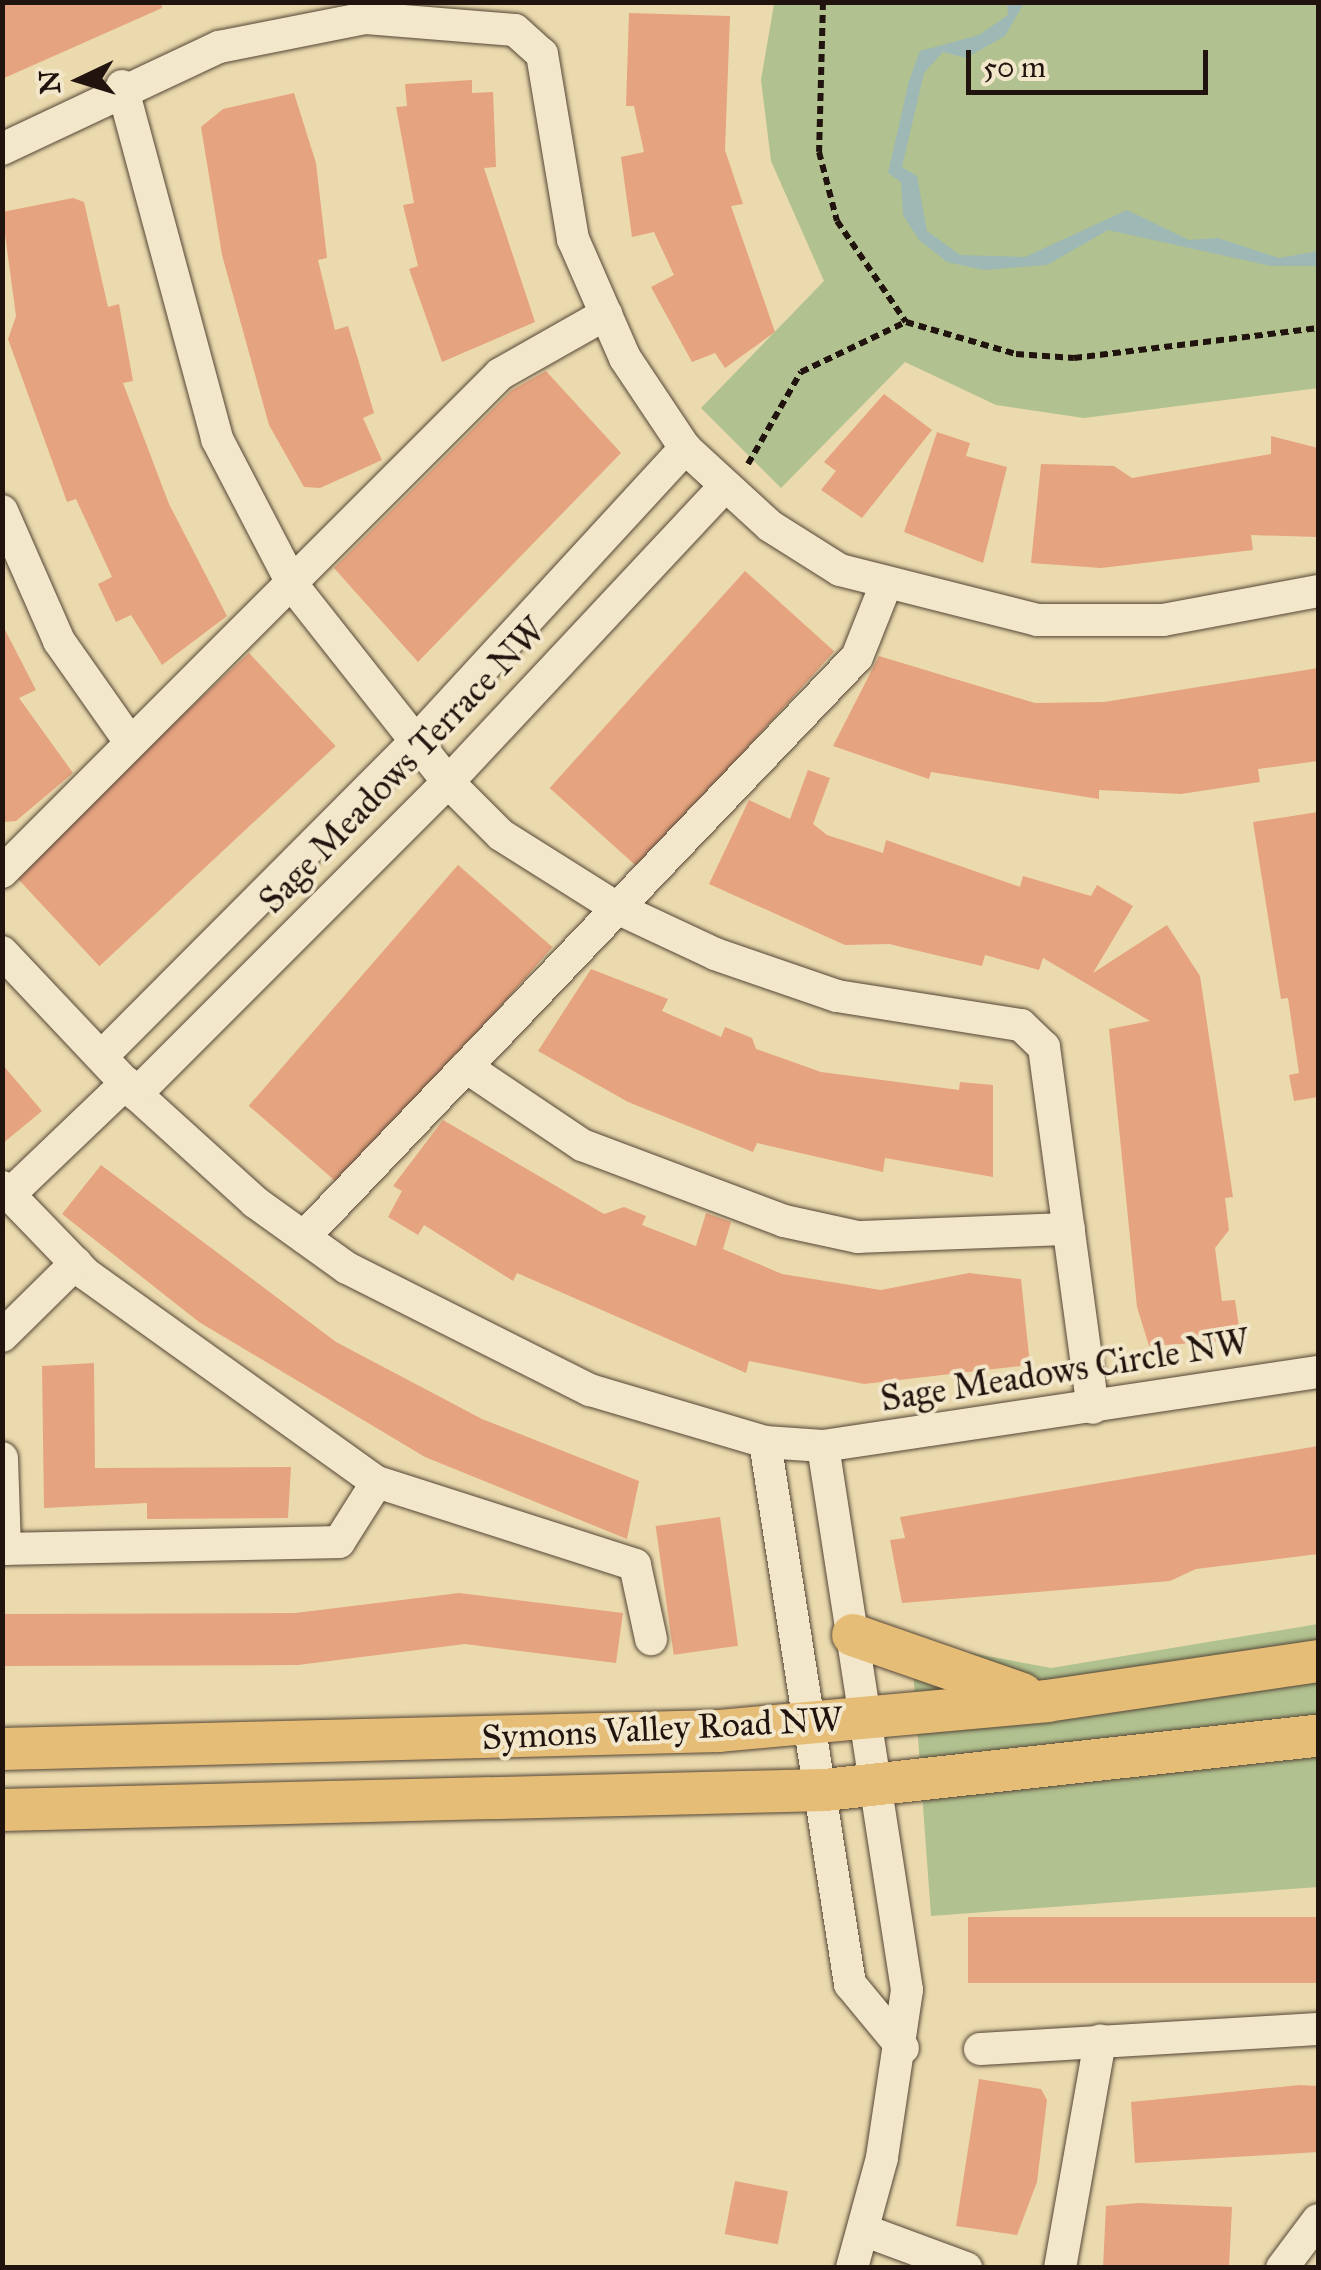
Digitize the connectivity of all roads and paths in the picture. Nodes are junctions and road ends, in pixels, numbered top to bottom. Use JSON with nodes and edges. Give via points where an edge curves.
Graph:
{"nodes":[{"id":1,"x":823,"y":2,"type":"edge"},
{"id":2,"x":122,"y":86,"type":"junction"},
{"id":3,"x":2,"y":149,"type":"edge"},
{"id":4,"x":606,"y":314,"type":"junction"},
{"id":5,"x":906,"y":322,"type":"junction"},
{"id":6,"x":1318,"y":328,"type":"edge"},
{"id":7,"x":684,"y":448,"type":"junction"},
{"id":8,"x":723,"y":488,"type":"junction"},
{"id":9,"x":2,"y":511,"type":"edge"},
{"id":10,"x":886,"y":584,"type":"junction"},
{"id":11,"x":294,"y":587,"type":"junction"},
{"id":12,"x":1318,"y":591,"type":"edge"},
{"id":13,"x":130,"y":742,"type":"junction"},
{"id":14,"x":414,"y":743,"type":"junction"},
{"id":15,"x":448,"y":782,"type":"junction"},
{"id":16,"x":2,"y":872,"type":"edge"},
{"id":17,"x":618,"y":908,"type":"junction"},
{"id":18,"x":2,"y":952,"type":"edge"},
{"id":19,"x":102,"y":1056,"type":"junction"},
{"id":20,"x":466,"y":1067,"type":"junction"},
{"id":21,"x":132,"y":1089,"type":"junction"},
{"id":22,"x":6,"y":1190,"type":"edge"},
{"id":23,"x":1069,"y":1229,"type":"junction"},
{"id":24,"x":304,"y":1237,"type":"junction"},
{"id":25,"x":76,"y":1263,"type":"junction"},
{"id":26,"x":2,"y":1336,"type":"edge"},
{"id":27,"x":1318,"y":1372,"type":"edge"},
{"id":28,"x":1093,"y":1408,"type":"junction"},
{"id":29,"x":765,"y":1442,"type":"junction"},
{"id":30,"x":823,"y":1446,"type":"junction"},
{"id":31,"x":2,"y":1458,"type":"edge"},
{"id":32,"x":378,"y":1482,"type":"junction"},
{"id":33,"x":854,"y":1636,"type":"junction"},
{"id":34,"x":650,"y":1639,"type":"dead end"},
{"id":35,"x":1318,"y":1661,"type":"edge"},
{"id":36,"x":1047,"y":1702,"type":"junction"},
{"id":37,"x":870,"y":1718,"type":"junction"},
{"id":38,"x":813,"y":1723,"type":"junction"},
{"id":39,"x":1318,"y":1736,"type":"edge"},
{"id":40,"x":2,"y":1749,"type":"edge"},
{"id":41,"x":881,"y":1784,"type":"junction"},
{"id":42,"x":824,"y":1790,"type":"junction"},
{"id":43,"x":2,"y":1810,"type":"edge"},
{"id":44,"x":1318,"y":2029,"type":"edge"},
{"id":45,"x":1100,"y":2040,"type":"junction"},
{"id":46,"x":903,"y":2048,"type":"junction"},
{"id":47,"x":980,"y":2049,"type":"dead end"},
{"id":48,"x":1318,"y":2220,"type":"edge"},
{"id":49,"x":866,"y":2231,"type":"junction"},
{"id":50,"x":852,"y":2268,"type":"edge"},
{"id":51,"x":966,"y":2268,"type":"edge"},
{"id":52,"x":1060,"y":2268,"type":"edge"},
{"id":53,"x":1282,"y":2268,"type":"edge"}],
"edges":[{"from":1,"to":5,"type":"path","via":[[818,152],[837,221]]},
{"from":2,"to":3,"type":"street"},
{"from":2,"to":4,"type":"street","via":[[219,47],[366,18],[515,30],[542,54],[573,239]]},
{"from":2,"to":11,"type":"street","via":[[216,439]]},
{"from":4,"to":7,"type":"street"},
{"from":4,"to":11,"type":"street","via":[[500,374]]},
{"from":5,"to":6,"type":"path","via":[[1016,354],[1074,358]]},
{"from":5,"to":8,"type":"path","via":[[802,372],[748,464]]},
{"from":7,"to":8,"type":"street"},
{"from":7,"to":14,"type":"street","name":"Sage Meadows Terrace NW"},
{"from":8,"to":10,"type":"street","via":[[840,570]]},
{"from":8,"to":15,"type":"street","name":"Sage Meadows Terrace NW"},
{"from":9,"to":13,"type":"street","via":[[59,641]]},
{"from":10,"to":12,"type":"street","via":[[1037,620],[1163,620]]},
{"from":10,"to":17,"type":"street","via":[[857,657]]},
{"from":11,"to":13,"type":"street"},
{"from":11,"to":14,"type":"street"},
{"from":13,"to":16,"type":"street"},
{"from":14,"to":15,"type":"street"},
{"from":14,"to":19,"type":"street","name":"Sage Meadows Terrace NW"},
{"from":15,"to":17,"type":"street","via":[[501,834]]},
{"from":15,"to":21,"type":"street","name":"Sage Meadows Terrace NW"},
{"from":17,"to":20,"type":"street"},
{"from":17,"to":23,"type":"street","via":[[838,996],[1021,1025],[1044,1047]]},
{"from":18,"to":19,"type":"street","name":"Sage Meadows Circle NW"},
{"from":19,"to":21,"type":"street","name":"Sage Meadows Circle NW"},
{"from":20,"to":23,"type":"street","via":[[582,1145],[784,1221],[858,1236]]},
{"from":20,"to":24,"type":"street"},
{"from":21,"to":22,"type":"street","name":"Sage Meadows Terrace NW"},
{"from":21,"to":24,"type":"street","name":"Sage Meadows Circle NW"},
{"from":22,"to":25,"type":"street"},
{"from":23,"to":28,"type":"street"},
{"from":24,"to":29,"type":"street","name":"Sage Meadows Circle NW","via":[[505,1354],[590,1390]]},
{"from":25,"to":26,"type":"street"},
{"from":25,"to":32,"type":"street"},
{"from":27,"to":28,"type":"street","name":"Sage Meadows Circle NW"},
{"from":28,"to":30,"type":"street","name":"Sage Meadows Circle NW"},
{"from":29,"to":30,"type":"street","name":"Sage Meadows Circle NW"},
{"from":29,"to":38,"type":"street"},
{"from":30,"to":33,"type":"street"},
{"from":31,"to":32,"type":"street","via":[[5,1549],[339,1542]]},
{"from":32,"to":34,"type":"street","via":[[634,1565]]},
{"from":33,"to":36,"type":"main road"},
{"from":33,"to":37,"type":"street"},
{"from":35,"to":36,"type":"main road","name":"Symons Valley Road NW"},
{"from":36,"to":37,"type":"main road","name":"Symons Valley Road NW"},
{"from":37,"to":38,"type":"main road","name":"Symons Valley Road NW"},
{"from":37,"to":41,"type":"street"},
{"from":38,"to":40,"type":"main road","name":"Symons Valley Road NW"},
{"from":38,"to":42,"type":"street"},
{"from":39,"to":41,"type":"main road","name":"Symons Valley Road NW"},
{"from":41,"to":42,"type":"main road","name":"Symons Valley Road NW"},
{"from":41,"to":46,"type":"street","via":[[908,1990]]},
{"from":42,"to":43,"type":"main road","name":"Symons Valley Road NW"},
{"from":42,"to":46,"type":"street","via":[[850,1984]]},
{"from":44,"to":45,"type":"street"},
{"from":45,"to":47,"type":"street"},
{"from":45,"to":52,"type":"street"},
{"from":46,"to":49,"type":"street"},
{"from":48,"to":53,"type":"street"},
{"from":49,"to":50,"type":"street"},
{"from":49,"to":51,"type":"street"}]}
